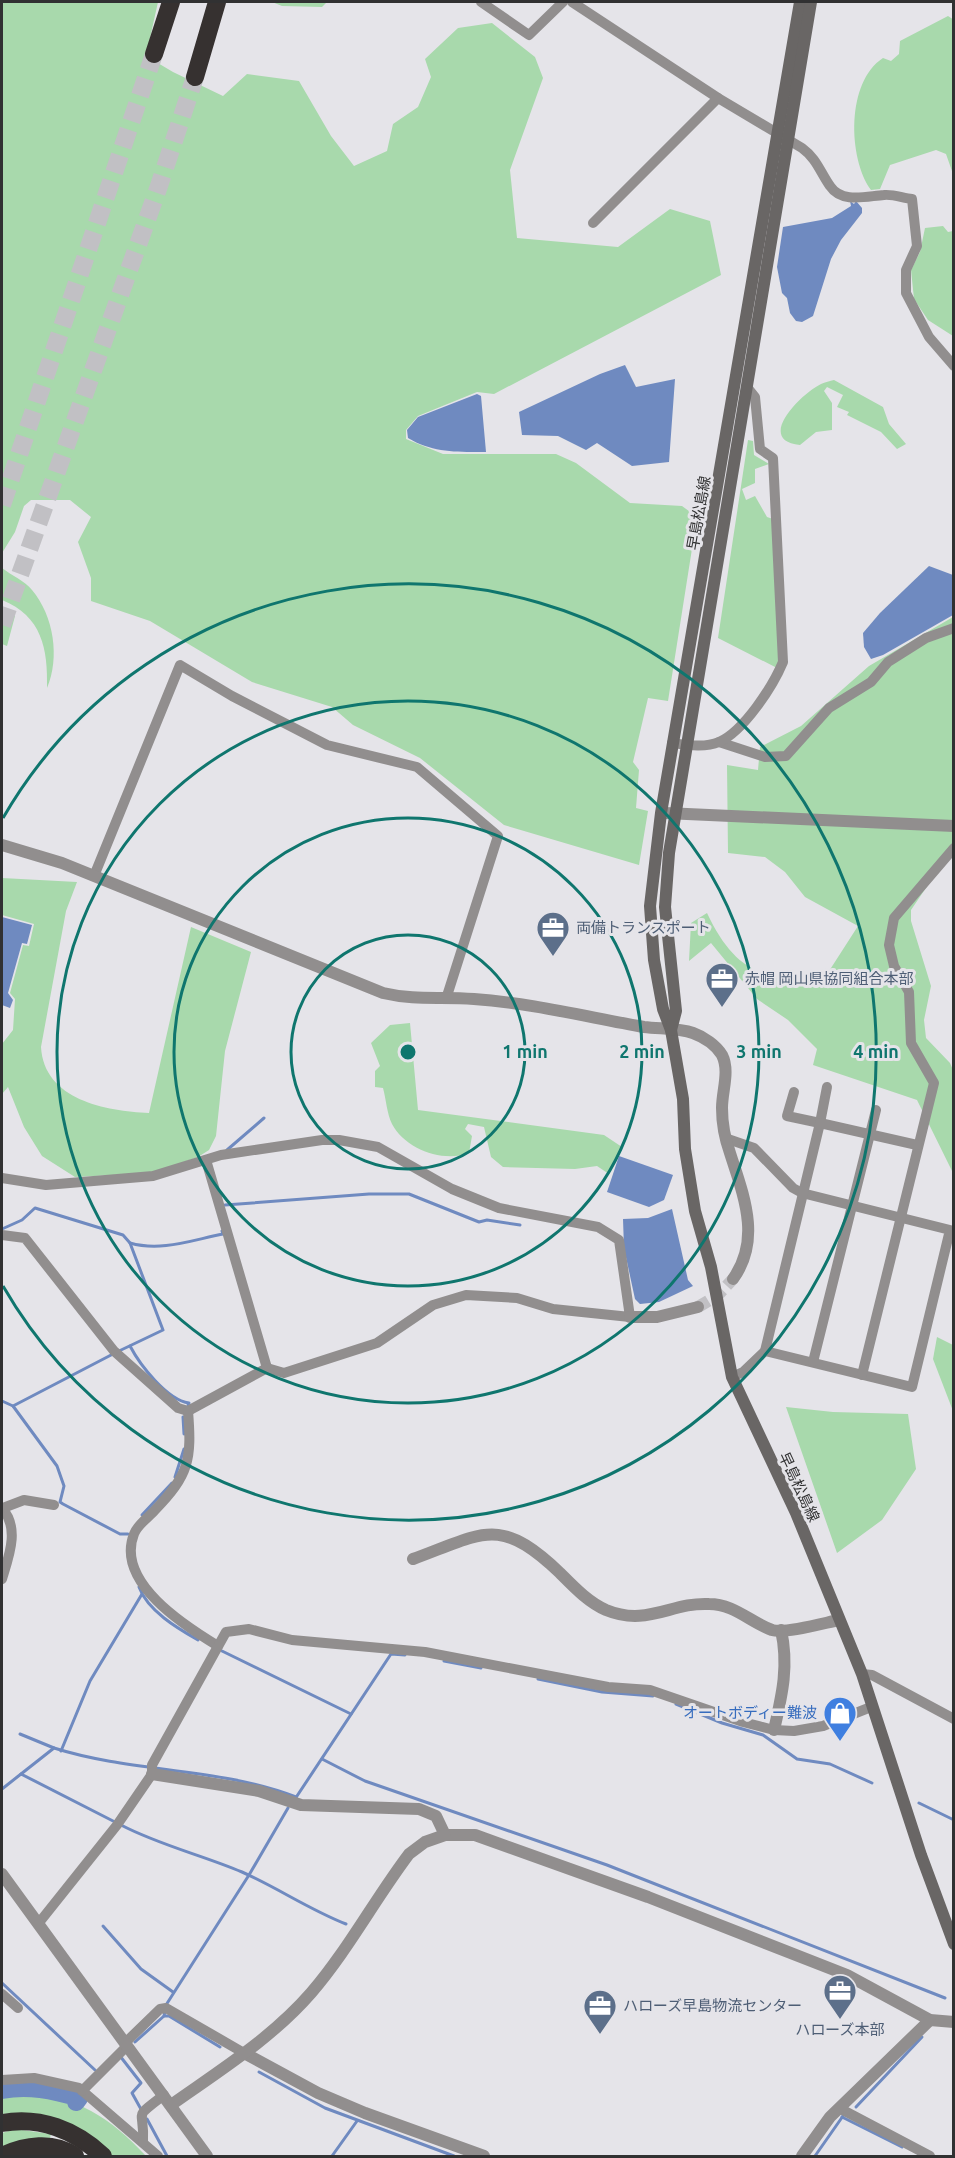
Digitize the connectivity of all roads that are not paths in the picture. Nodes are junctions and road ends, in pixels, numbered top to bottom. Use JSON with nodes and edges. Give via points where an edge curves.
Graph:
{"nodes":[{"id":1,"x":171,"y":2,"type":"edge"},
{"id":2,"x":217,"y":2,"type":"edge"},
{"id":3,"x":481,"y":2,"type":"edge"},
{"id":4,"x":563,"y":2,"type":"edge"},
{"id":5,"x":572,"y":2,"type":"edge"},
{"id":6,"x":800,"y":2,"type":"edge"},
{"id":7,"x":811,"y":2,"type":"edge"},
{"id":8,"x":154,"y":54,"type":"tunnel mouth"},
{"id":9,"x":195,"y":77,"type":"tunnel mouth"},
{"id":10,"x":718,"y":98,"type":"junction"},
{"id":11,"x":784,"y":138,"type":"junction"},
{"id":12,"x":593,"y":223,"type":"dead end"},
{"id":13,"x":954,"y":366,"type":"edge"},
{"id":14,"x":747,"y":387,"type":"junction"},
{"id":15,"x":954,"y":628,"type":"edge"},
{"id":16,"x":719,"y":742,"type":"junction"},
{"id":17,"x":672,"y":743,"type":"junction"},
{"id":18,"x":688,"y":745,"type":"junction"},
{"id":19,"x":661,"y":813,"type":"junction"},
{"id":20,"x":678,"y":814,"type":"junction"},
{"id":21,"x":954,"y":826,"type":"edge"},
{"id":22,"x":2,"y":845,"type":"edge"},
{"id":23,"x":954,"y":848,"type":"edge"},
{"id":24,"x":94,"y":876,"type":"junction"},
{"id":25,"x":446,"y":999,"type":"junction"},
{"id":26,"x":671,"y":1030,"type":"junction"},
{"id":27,"x":827,"y":1087,"type":"dead end"},
{"id":28,"x":794,"y":1092,"type":"dead end"},
{"id":29,"x":876,"y":1110,"type":"dead end"},
{"id":30,"x":820,"y":1123,"type":"junction"},
{"id":31,"x":870,"y":1135,"type":"junction"},
{"id":32,"x":725,"y":1138,"type":"junction"},
{"id":33,"x":917,"y":1145,"type":"junction"},
{"id":34,"x":206,"y":1160,"type":"junction"},
{"id":35,"x":2,"y":1178,"type":"edge"},
{"id":36,"x":802,"y":1193,"type":"junction"},
{"id":37,"x":850,"y":1205,"type":"junction"},
{"id":38,"x":900,"y":1218,"type":"junction"},
{"id":39,"x":2,"y":1235,"type":"edge"},
{"id":40,"x":733,"y":1279,"type":"tunnel mouth"},
{"id":41,"x":698,"y":1307,"type":"tunnel mouth"},
{"id":42,"x":630,"y":1317,"type":"junction"},
{"id":43,"x":765,"y":1351,"type":"junction"},
{"id":44,"x":813,"y":1362,"type":"junction"},
{"id":45,"x":267,"y":1368,"type":"junction"},
{"id":46,"x":862,"y":1375,"type":"junction"},
{"id":47,"x":732,"y":1377,"type":"junction"},
{"id":48,"x":188,"y":1411,"type":"junction"},
{"id":49,"x":54,"y":1505,"type":"dead end"},
{"id":50,"x":2,"y":1508,"type":"edge"},
{"id":51,"x":6,"y":1554,"type":"edge"},
{"id":52,"x":413,"y":1559,"type":"dead end"},
{"id":53,"x":2,"y":1579,"type":"edge"},
{"id":54,"x":839,"y":1620,"type":"junction"},
{"id":55,"x":781,"y":1630,"type":"junction"},
{"id":56,"x":218,"y":1646,"type":"junction"},
{"id":57,"x":862,"y":1674,"type":"junction"},
{"id":58,"x":871,"y":1707,"type":"junction"},
{"id":59,"x":954,"y":1719,"type":"edge"},
{"id":60,"x":774,"y":1730,"type":"junction"},
{"id":61,"x":151,"y":1770,"type":"junction"},
{"id":62,"x":445,"y":1835,"type":"junction"},
{"id":63,"x":2,"y":1874,"type":"edge"},
{"id":64,"x":38,"y":1924,"type":"junction"},
{"id":65,"x":954,"y":1944,"type":"edge"},
{"id":66,"x":2,"y":1994,"type":"edge"},
{"id":67,"x":18,"y":2008,"type":"dead end"},
{"id":68,"x":930,"y":2020,"type":"junction"},
{"id":69,"x":954,"y":2022,"type":"edge"},
{"id":70,"x":126,"y":2044,"type":"junction"},
{"id":71,"x":244,"y":2053,"type":"junction"},
{"id":72,"x":2,"y":2080,"type":"edge"},
{"id":73,"x":82,"y":2091,"type":"junction"},
{"id":74,"x":167,"y":2100,"type":"junction"},
{"id":75,"x":839,"y":2108,"type":"junction"},
{"id":76,"x":2,"y":2123,"type":"edge"},
{"id":77,"x":41,"y":2123,"type":"junction"},
{"id":78,"x":143,"y":2142,"type":"junction"},
{"id":79,"x":36,"y":2146,"type":"junction"},
{"id":80,"x":2,"y":2156,"type":"edge"},
{"id":81,"x":68,"y":2157,"type":"edge"},
{"id":82,"x":75,"y":2157,"type":"edge"},
{"id":83,"x":95,"y":2157,"type":"edge"},
{"id":84,"x":103,"y":2157,"type":"edge"},
{"id":85,"x":158,"y":2157,"type":"edge"},
{"id":86,"x":207,"y":2157,"type":"edge"},
{"id":87,"x":484,"y":2157,"type":"edge"},
{"id":88,"x":802,"y":2157,"type":"edge"},
{"id":89,"x":930,"y":2157,"type":"edge"}],
"edges":[{"from":1,"to":8,"type":"highway"},
{"from":2,"to":9,"type":"highway"},
{"from":3,"to":4,"type":"street","via":[[529,35]]},
{"from":5,"to":10,"type":"street"},
{"from":6,"to":11,"type":"main road","name":"早島松島線"},
{"from":7,"to":11,"type":"main road","name":"早島松島線"},
{"from":10,"to":11,"type":"street"},
{"from":10,"to":12,"type":"street"},
{"from":11,"to":13,"type":"street","via":[[812,156],[830,188],[837,192],[859,198],[886,194],[912,199],[917,246],[906,270],[906,294],[929,337]]},
{"from":11,"to":14,"type":"main road","name":"早島松島線"},
{"from":11,"to":17,"type":"main road","name":"早島松島線"},
{"from":14,"to":16,"type":"street","via":[[755,398],[760,449],[773,458],[783,662],[751,713]]},
{"from":14,"to":18,"type":"main road","name":"早島松島線"},
{"from":15,"to":16,"type":"street","via":[[926,638],[888,662],[871,682],[829,708],[786,756],[765,757]]},
{"from":16,"to":18,"type":"street"},
{"from":17,"to":18,"type":"street"},
{"from":17,"to":19,"type":"main road","name":"早島松島線"},
{"from":18,"to":20,"type":"main road","name":"早島松島線"},
{"from":19,"to":20,"type":"street"},
{"from":19,"to":26,"type":"main road","name":"早島松島線","via":[[650,906],[654,960]]},
{"from":20,"to":21,"type":"street"},
{"from":20,"to":26,"type":"main road","name":"早島松島線","via":[[669,853],[665,908],[676,1011]]},
{"from":22,"to":24,"type":"street"},
{"from":23,"to":33,"type":"street","via":[[894,918],[889,945],[894,966],[909,992],[911,1043],[934,1083]]},
{"from":24,"to":25,"type":"street","via":[[360,986],[404,998]]},
{"from":24,"to":25,"type":"street","via":[[180,665],[327,745],[417,767],[498,836]]},
{"from":25,"to":26,"type":"street","via":[[471,998],[545,1007]]},
{"from":26,"to":32,"type":"street","via":[[692,1033],[710,1042],[726,1064],[722,1109]]},
{"from":26,"to":47,"type":"main road","name":"早島松島線","via":[[695,1211],[711,1267]]},
{"from":27,"to":30,"type":"street"},
{"from":28,"to":30,"type":"street","via":[[787,1116]]},
{"from":29,"to":31,"type":"street"},
{"from":30,"to":31,"type":"street"},
{"from":30,"to":36,"type":"street"},
{"from":31,"to":33,"type":"street"},
{"from":31,"to":37,"type":"street"},
{"from":32,"to":36,"type":"street","via":[[754,1148]]},
{"from":32,"to":40,"type":"street","via":[[747,1207],[749,1227],[746,1255]]},
{"from":33,"to":38,"type":"street"},
{"from":34,"to":35,"type":"street","via":[[153,1176],[101,1182],[46,1185]]},
{"from":34,"to":42,"type":"street","via":[[339,1140],[378,1147],[452,1189],[499,1208],[598,1227],[619,1240]]},
{"from":34,"to":45,"type":"street"},
{"from":36,"to":37,"type":"street"},
{"from":36,"to":43,"type":"street"},
{"from":37,"to":38,"type":"street"},
{"from":37,"to":44,"type":"street"},
{"from":38,"to":46,"type":"street"},
{"from":38,"to":46,"type":"street","via":[[950,1230],[912,1387]]},
{"from":39,"to":48,"type":"street","via":[[25,1238],[116,1353],[178,1408]]},
{"from":41,"to":42,"type":"street","via":[[657,1317]]},
{"from":42,"to":45,"type":"street","via":[[553,1309],[517,1298],[465,1295],[433,1305],[377,1343],[284,1373]]},
{"from":43,"to":44,"type":"street"},
{"from":43,"to":47,"type":"street"},
{"from":44,"to":46,"type":"street"},
{"from":45,"to":48,"type":"street"},
{"from":47,"to":54,"type":"main road","name":"早島松島線","via":[[796,1513]]},
{"from":48,"to":56,"type":"street","via":[[188,1462],[182,1479],[134,1532],[131,1546],[139,1579],[149,1595],[180,1622]]},
{"from":49,"to":50,"type":"street","via":[[24,1500]]},
{"from":50,"to":51,"type":"street","via":[[12,1539]]},
{"from":51,"to":53,"type":"street"},
{"from":52,"to":55,"type":"street","via":[[476,1536],[499,1533],[529,1546],[588,1599],[606,1610],[644,1617],[688,1605],[710,1604],[734,1609],[773,1630]]},
{"from":54,"to":55,"type":"street"},
{"from":54,"to":57,"type":"main road","name":"早島松島線"},
{"from":55,"to":60,"type":"street","via":[[786,1655],[785,1684]]},
{"from":56,"to":60,"type":"street","via":[[226,1632],[249,1629],[292,1640],[425,1652],[608,1687],[650,1690]]},
{"from":56,"to":61,"type":"street"},
{"from":57,"to":58,"type":"main road","name":"早島松島線"},
{"from":57,"to":59,"type":"street","via":[[872,1675]]},
{"from":58,"to":60,"type":"street","via":[[823,1726]]},
{"from":58,"to":65,"type":"main road","name":"早島松島線"},
{"from":61,"to":62,"type":"street","via":[[259,1791],[301,1805],[420,1809],[436,1816]]},
{"from":61,"to":64,"type":"street","via":[[117,1825]]},
{"from":62,"to":68,"type":"street","via":[[475,1835],[648,1897],[847,1975]]},
{"from":62,"to":71,"type":"street","via":[[425,1842],[409,1854],[310,1995]]},
{"from":63,"to":64,"type":"street"},
{"from":64,"to":70,"type":"street"},
{"from":66,"to":67,"type":"street"},
{"from":68,"to":69,"type":"street"},
{"from":68,"to":75,"type":"street"},
{"from":70,"to":71,"type":"street","via":[[166,2008]]},
{"from":70,"to":73,"type":"street"},
{"from":70,"to":74,"type":"street"},
{"from":71,"to":74,"type":"street"},
{"from":71,"to":87,"type":"street","via":[[318,2093]]},
{"from":72,"to":73,"type":"street","via":[[42,2080]]},
{"from":73,"to":78,"type":"street"},
{"from":74,"to":78,"type":"street","via":[[143,2111]]},
{"from":74,"to":86,"type":"street"},
{"from":75,"to":88,"type":"street"},
{"from":75,"to":89,"type":"street"},
{"from":76,"to":77,"type":"highway"},
{"from":77,"to":83,"type":"highway","via":[[73,2138]]},
{"from":77,"to":84,"type":"highway","via":[[76,2136]]},
{"from":78,"to":85,"type":"street"},
{"from":79,"to":80,"type":"highway"},
{"from":79,"to":81,"type":"highway"},
{"from":79,"to":82,"type":"highway","via":[[63,2150]]}]}
